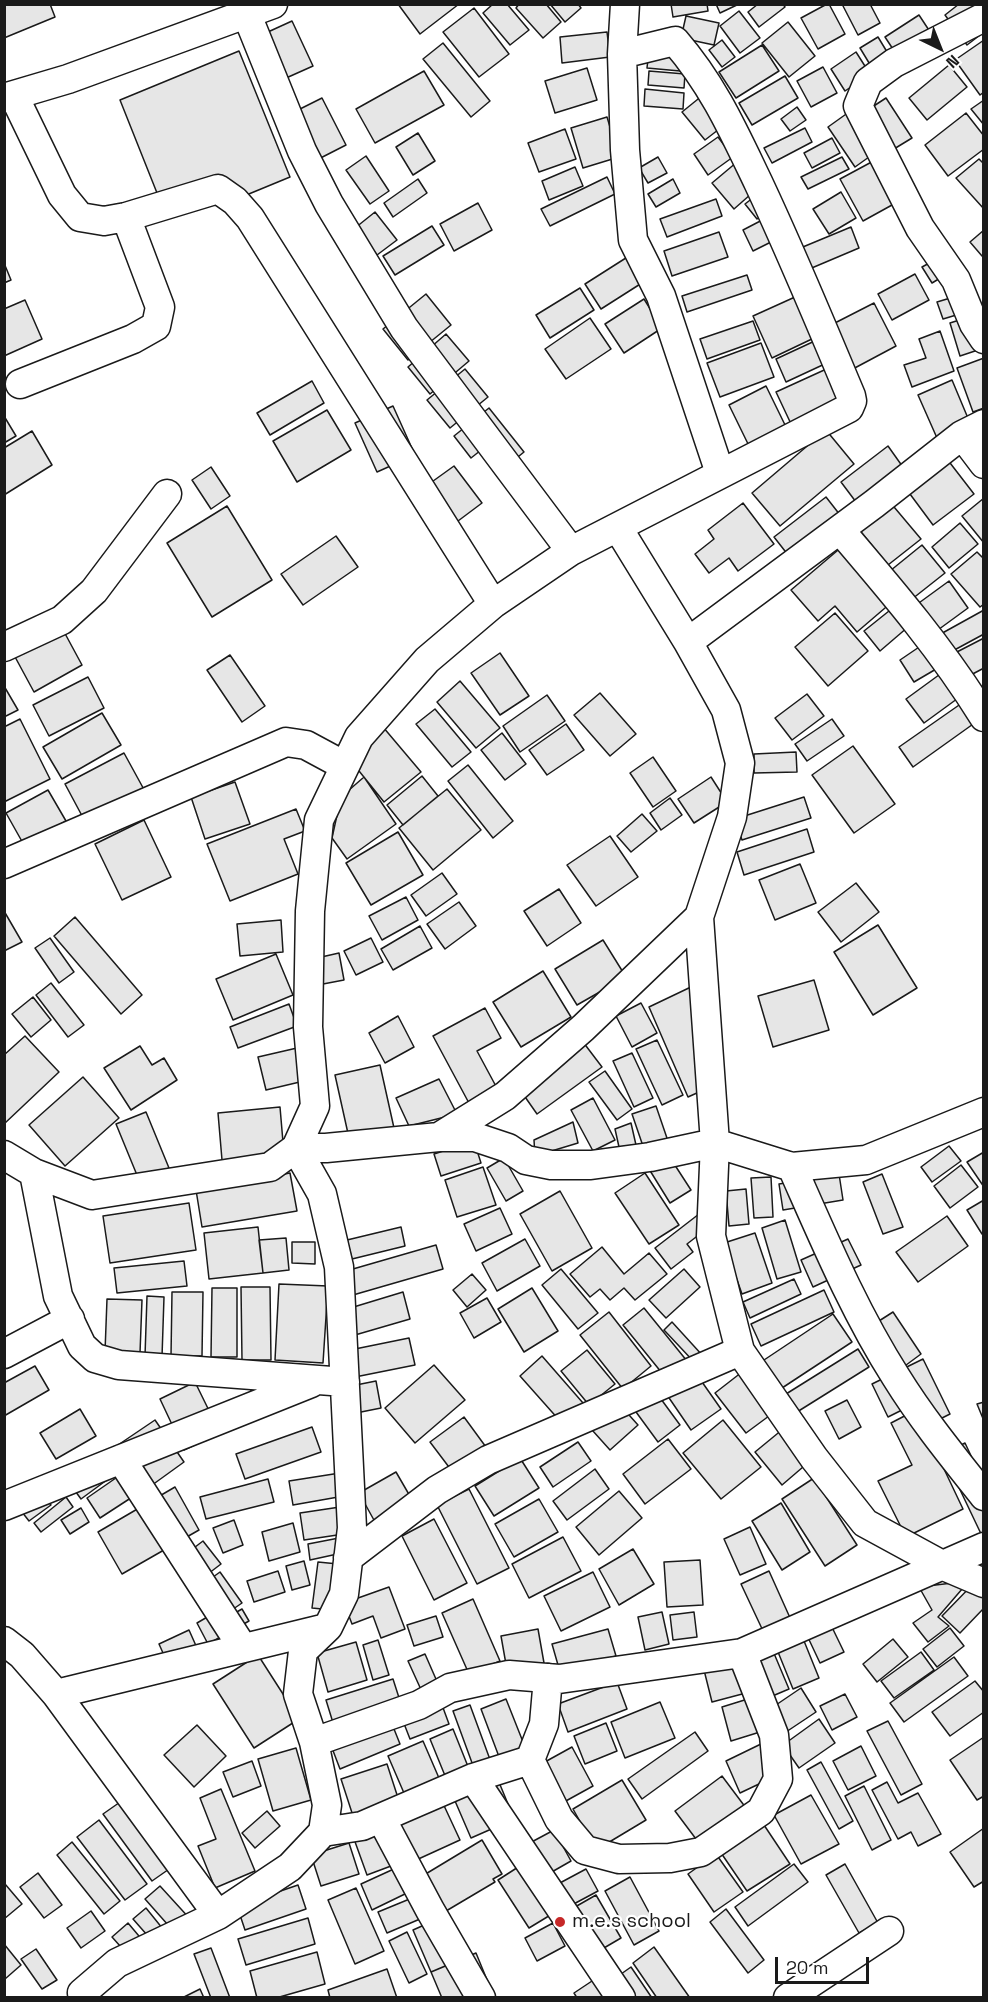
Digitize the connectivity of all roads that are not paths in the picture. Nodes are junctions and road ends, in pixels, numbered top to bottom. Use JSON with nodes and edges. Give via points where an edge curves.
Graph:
{"nodes":[{"id":1,"x":273,"y":4,"type":"edge"},
{"id":2,"x":625,"y":4,"type":"edge"},
{"id":3,"x":247,"y":15,"type":"junction"},
{"id":4,"x":984,"y":17,"type":"edge"},
{"id":5,"x":622,"y":54,"type":"junction"},
{"id":6,"x":9,"y":97,"type":"edge"},
{"id":7,"x":126,"y":217,"type":"junction"},
{"id":8,"x":984,"y":339,"type":"edge"},
{"id":9,"x":20,"y":384,"type":"dead end"},
{"id":10,"x":973,"y":430,"type":"edge"},
{"id":11,"x":984,"y":464,"type":"edge"},
{"id":12,"x":720,"y":473,"type":"junction"},
{"id":13,"x":167,"y":494,"type":"dead end"},
{"id":14,"x":618,"y":528,"type":"junction"},
{"id":15,"x":840,"y":530,"type":"junction"},
{"id":16,"x":572,"y":551,"type":"junction"},
{"id":17,"x":494,"y":604,"type":"junction"},
{"id":18,"x":688,"y":642,"type":"junction"},
{"id":19,"x":4,"y":647,"type":"edge"},
{"id":20,"x":984,"y":717,"type":"edge"},
{"id":21,"x":345,"y":766,"type":"junction"},
{"id":22,"x":4,"y":864,"type":"edge"},
{"id":23,"x":699,"y":917,"type":"junction"},
{"id":24,"x":984,"y":1112,"type":"edge"},
{"id":25,"x":439,"y":1137,"type":"junction"},
{"id":26,"x":715,"y":1143,"type":"junction"},
{"id":27,"x":296,"y":1148,"type":"junction"},
{"id":28,"x":4,"y":1155,"type":"edge"},
{"id":29,"x":792,"y":1167,"type":"junction"},
{"id":30,"x":34,"y":1173,"type":"junction"},
{"id":31,"x":70,"y":1319,"type":"junction"},
{"id":32,"x":740,"y":1351,"type":"junction"},
{"id":33,"x":4,"y":1354,"type":"edge"},
{"id":34,"x":332,"y":1381,"type":"junction"},
{"id":35,"x":121,"y":1459,"type":"junction"},
{"id":36,"x":984,"y":1496,"type":"edge"},
{"id":37,"x":4,"y":1506,"type":"edge"},
{"id":38,"x":984,"y":1548,"type":"edge"},
{"id":39,"x":348,"y":1558,"type":"junction"},
{"id":40,"x":944,"y":1566,"type":"junction"},
{"id":41,"x":984,"y":1583,"type":"edge"},
{"id":42,"x":328,"y":1627,"type":"junction"},
{"id":43,"x":4,"y":1641,"type":"edge"},
{"id":44,"x":243,"y":1648,"type":"junction"},
{"id":45,"x":742,"y":1653,"type":"junction"},
{"id":46,"x":548,"y":1678,"type":"junction"},
{"id":47,"x":56,"y":1694,"type":"junction"},
{"id":48,"x":314,"y":1742,"type":"junction"},
{"id":49,"x":530,"y":1760,"type":"junction"},
{"id":50,"x":473,"y":1778,"type":"junction"},
{"id":51,"x":381,"y":1818,"type":"junction"},
{"id":52,"x":323,"y":1832,"type":"junction"},
{"id":53,"x":218,"y":1915,"type":"junction"},
{"id":54,"x":889,"y":1931,"type":"dead end"},
{"id":55,"x":83,"y":1998,"type":"edge"},
{"id":56,"x":481,"y":1998,"type":"edge"},
{"id":57,"x":621,"y":1998,"type":"edge"},
{"id":58,"x":788,"y":1998,"type":"edge"}],
"edges":[{"from":1,"to":3,"type":"street"},
{"from":2,"to":5,"type":"street"},
{"from":3,"to":6,"type":"street"},
{"from":3,"to":16,"type":"street","via":[[302,151],[329,204],[404,328]]},
{"from":4,"to":8,"type":"street","via":[[894,63],[868,82],[858,106],[920,228],[956,280]]},
{"from":5,"to":12,"type":"street","via":[[633,240],[661,296]]},
{"from":5,"to":12,"type":"street","via":[[675,41],[695,65],[723,109],[776,221],[851,396],[844,412]]},
{"from":6,"to":7,"type":"street","via":[[62,195],[80,217],[104,221]]},
{"from":7,"to":9,"type":"street","via":[[154,285],[160,307],[156,326]]},
{"from":7,"to":17,"type":"street","via":[[218,189],[235,201],[250,218]]},
{"from":10,"to":11,"type":"street"},
{"from":10,"to":15,"type":"street"},
{"from":12,"to":14,"type":"street"},
{"from":13,"to":19,"type":"street","via":[[94,591],[62,620]]},
{"from":14,"to":16,"type":"street"},
{"from":14,"to":18,"type":"street"},
{"from":15,"to":18,"type":"street"},
{"from":15,"to":20,"type":"street","via":[[912,614]]},
{"from":16,"to":17,"type":"street"},
{"from":17,"to":21,"type":"street","via":[[427,660],[359,737]]},
{"from":18,"to":23,"type":"street","via":[[726,710],[740,763],[732,817]]},
{"from":21,"to":22,"type":"street","via":[[306,745],[286,742]]},
{"from":21,"to":27,"type":"street","via":[[319,820],[310,911],[308,1016],[315,1106]]},
{"from":23,"to":25,"type":"street","via":[[505,1096]]},
{"from":23,"to":26,"type":"street"},
{"from":24,"to":29,"type":"street","via":[[866,1160]]},
{"from":25,"to":26,"type":"street","via":[[475,1137],[508,1148],[526,1160],[551,1165],[615,1162]]},
{"from":25,"to":27,"type":"street"},
{"from":26,"to":29,"type":"street"},
{"from":26,"to":32,"type":"street","via":[[711,1236]]},
{"from":27,"to":30,"type":"street","via":[[270,1167],[92,1195]]},
{"from":27,"to":34,"type":"street","via":[[322,1194],[339,1268]]},
{"from":28,"to":30,"type":"street"},
{"from":29,"to":36,"type":"street","via":[[854,1303],[896,1378]]},
{"from":30,"to":31,"type":"street","via":[[58,1296]]},
{"from":31,"to":33,"type":"street"},
{"from":31,"to":34,"type":"street","via":[[82,1346],[95,1358],[119,1365]]},
{"from":32,"to":39,"type":"street","via":[[488,1460],[437,1490]]},
{"from":32,"to":40,"type":"street","via":[[814,1458],[865,1522]]},
{"from":34,"to":35,"type":"street"},
{"from":34,"to":39,"type":"street","via":[[352,1528]]},
{"from":35,"to":37,"type":"street"},
{"from":35,"to":44,"type":"street"},
{"from":38,"to":40,"type":"street"},
{"from":39,"to":42,"type":"street","via":[[344,1594]]},
{"from":40,"to":41,"type":"street"},
{"from":40,"to":45,"type":"street"},
{"from":42,"to":44,"type":"street"},
{"from":42,"to":48,"type":"street","via":[[303,1651],[301,1662],[298,1694]]},
{"from":43,"to":47,"type":"street","via":[[22,1655]]},
{"from":44,"to":47,"type":"street"},
{"from":45,"to":46,"type":"street"},
{"from":45,"to":49,"type":"street","via":[[774,1735],[778,1779],[760,1811],[702,1852],[670,1858],[619,1859],[585,1850],[559,1819]]},
{"from":46,"to":48,"type":"street","via":[[509,1675],[450,1688],[419,1705]]},
{"from":46,"to":49,"type":"street","via":[[543,1724]]},
{"from":47,"to":53,"type":"street"},
{"from":48,"to":52,"type":"street","via":[[327,1805]]},
{"from":49,"to":50,"type":"street"},
{"from":50,"to":51,"type":"street"},
{"from":50,"to":57,"type":"street"},
{"from":51,"to":52,"type":"street","via":[[362,1826]]},
{"from":51,"to":56,"type":"street"},
{"from":52,"to":53,"type":"street","via":[[290,1867]]},
{"from":53,"to":55,"type":"street","via":[[117,1963],[82,1993]]},
{"from":54,"to":58,"type":"street"}]}
